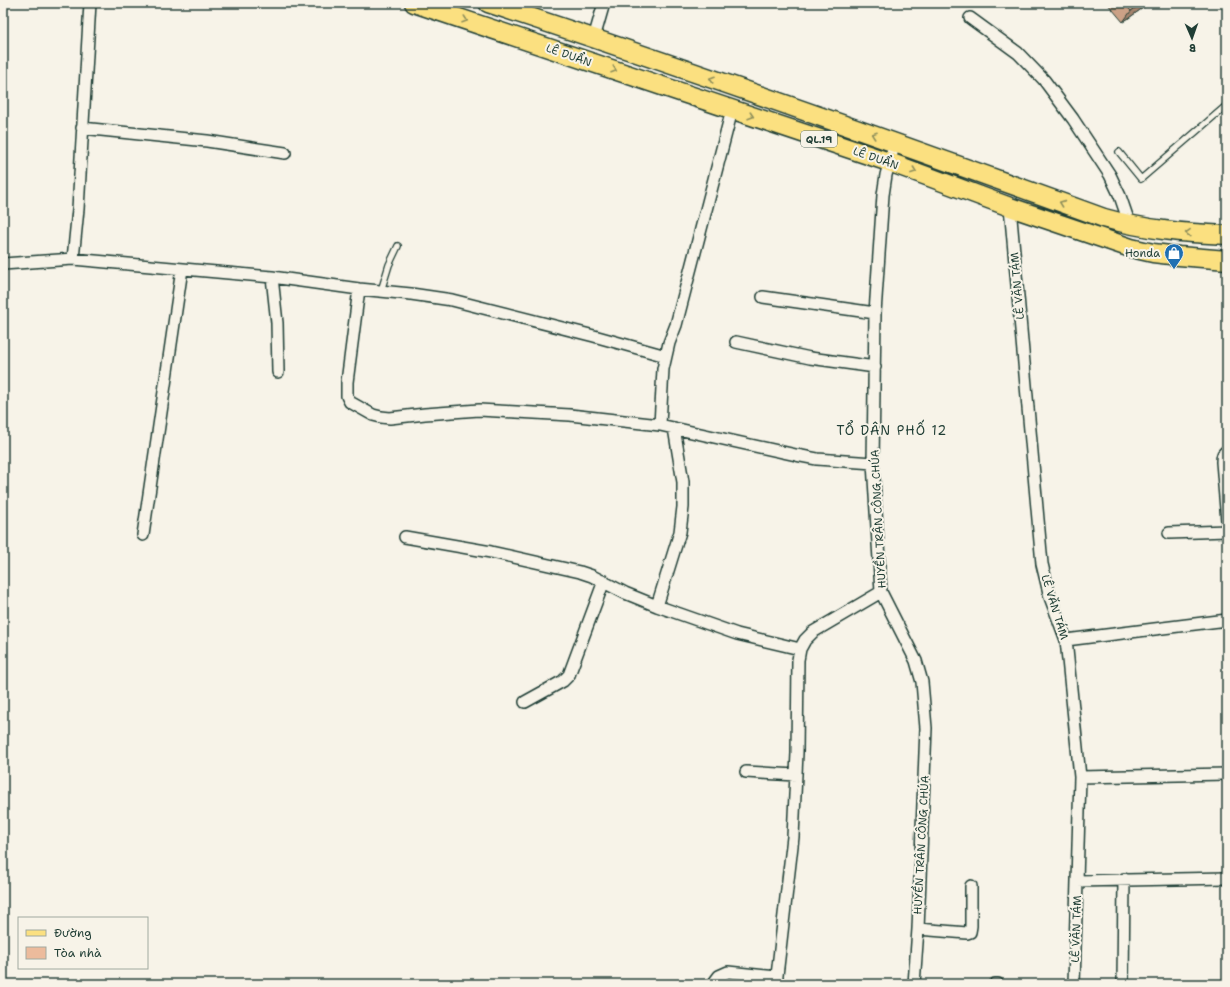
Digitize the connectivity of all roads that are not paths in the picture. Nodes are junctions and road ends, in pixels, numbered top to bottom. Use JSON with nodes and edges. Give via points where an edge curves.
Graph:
{"nodes":[{"id":1,"x":90,"y":3,"type":"edge"},
{"id":2,"x":414,"y":3,"type":"edge"},
{"id":3,"x":488,"y":3,"type":"edge"},
{"id":4,"x":604,"y":3,"type":"edge"},
{"id":5,"x":970,"y":18,"type":"dead end"},
{"id":6,"x":594,"y":38,"type":"junction"},
{"id":7,"x":1227,"y":105,"type":"edge"},
{"id":8,"x":732,"y":110,"type":"junction"},
{"id":9,"x":82,"y":128,"type":"junction"},
{"id":10,"x":895,"y":142,"type":"junction"},
{"id":11,"x":1119,"y":152,"type":"dead end"},
{"id":12,"x":285,"y":154,"type":"dead end"},
{"id":13,"x":889,"y":162,"type":"junction"},
{"id":14,"x":1010,"y":207,"type":"junction"},
{"id":15,"x":1130,"y":226,"type":"junction"},
{"id":16,"x":1227,"y":235,"type":"edge"},
{"id":17,"x":398,"y":246,"type":"dead end"},
{"id":18,"x":73,"y":259,"type":"junction"},
{"id":19,"x":1227,"y":260,"type":"edge"},
{"id":20,"x":3,"y":264,"type":"edge"},
{"id":21,"x":182,"y":269,"type":"junction"},
{"id":22,"x":272,"y":277,"type":"junction"},
{"id":23,"x":360,"y":289,"type":"junction"},
{"id":24,"x":381,"y":291,"type":"junction"},
{"id":25,"x":763,"y":297,"type":"dead end"},
{"id":26,"x":875,"y":313,"type":"junction"},
{"id":27,"x":736,"y":342,"type":"dead end"},
{"id":28,"x":666,"y":356,"type":"junction"},
{"id":29,"x":875,"y":367,"type":"junction"},
{"id":30,"x":278,"y":372,"type":"dead end"},
{"id":31,"x":660,"y":424,"type":"junction"},
{"id":32,"x":674,"y":428,"type":"junction"},
{"id":33,"x":1227,"y":451,"type":"edge"},
{"id":34,"x":873,"y":462,"type":"junction"},
{"id":35,"x":1227,"y":521,"type":"edge"},
{"id":36,"x":1227,"y":531,"type":"edge"},
{"id":37,"x":1169,"y":533,"type":"dead end"},
{"id":38,"x":143,"y":535,"type":"dead end"},
{"id":39,"x":405,"y":537,"type":"dead end"},
{"id":40,"x":604,"y":581,"type":"junction"},
{"id":41,"x":881,"y":592,"type":"junction"},
{"id":42,"x":657,"y":606,"type":"junction"},
{"id":43,"x":1227,"y":620,"type":"edge"},
{"id":44,"x":1066,"y":640,"type":"junction"},
{"id":45,"x":800,"y":649,"type":"junction"},
{"id":46,"x":525,"y":702,"type":"dead end"},
{"id":47,"x":746,"y":772,"type":"dead end"},
{"id":48,"x":1227,"y":774,"type":"edge"},
{"id":49,"x":796,"y":775,"type":"junction"},
{"id":50,"x":1080,"y":776,"type":"junction"},
{"id":51,"x":1227,"y":878,"type":"edge"},
{"id":52,"x":1124,"y":879,"type":"junction"},
{"id":53,"x":1077,"y":881,"type":"junction"},
{"id":54,"x":971,"y":886,"type":"dead end"},
{"id":55,"x":918,"y":929,"type":"junction"},
{"id":56,"x":776,"y":980,"type":"edge"},
{"id":57,"x":713,"y":984,"type":"edge"},
{"id":58,"x":914,"y":984,"type":"edge"},
{"id":59,"x":1074,"y":984,"type":"edge"},
{"id":60,"x":1123,"y":984,"type":"edge"}],
"edges":[{"from":1,"to":9,"type":"street"},
{"from":2,"to":8,"type":"main road","name":"LÊ DUẨN","number":"QL.19","one_way":true},
{"from":3,"to":6,"type":"main road","name":"LÊ DUẨN","number":"QL.19"},
{"from":4,"to":6,"type":"street"},
{"from":5,"to":15,"type":"street","via":[[1018,54],[1044,80],[1110,174]]},
{"from":10,"to":6,"type":"main road","name":"LÊ DUẨN","number":"QL.19","one_way":true},
{"from":7,"to":11,"type":"lane","via":[[1141,179]]},
{"from":8,"to":13,"type":"main road","name":"LÊ DUẨN","number":"QL.19","one_way":true},
{"from":8,"to":28,"type":"street"},
{"from":9,"to":12,"type":"street","via":[[207,141]]},
{"from":9,"to":18,"type":"street"},
{"from":10,"to":13,"type":"street","name":"HUYỀN TRÂN CÔNG CHÚA"},
{"from":15,"to":10,"type":"main road","name":"LÊ DUẨN","number":"QL.19","one_way":true},
{"from":13,"to":14,"type":"main road","name":"LÊ DUẨN","number":"QL.19","one_way":true},
{"from":13,"to":26,"type":"street","name":"HUYỀN TRÂN CÔNG CHÚA","via":[[883,195]]},
{"from":14,"to":19,"type":"main road","name":"LÊ DUẨN","number":"QL.19","via":[[1131,248],[1153,253]]},
{"from":14,"to":44,"type":"street","name":"LÊ VĂN TÁM","via":[[1042,564],[1050,597]]},
{"from":16,"to":15,"type":"main road","name":"LÊ DUẨN","number":"QL.19","one_way":true,"via":[[1179,233]]},
{"from":17,"to":24,"type":"lane"},
{"from":18,"to":20,"type":"street"},
{"from":18,"to":21,"type":"street"},
{"from":21,"to":22,"type":"street"},
{"from":21,"to":38,"type":"street"},
{"from":22,"to":23,"type":"street"},
{"from":22,"to":30,"type":"street","via":[[277,323]]},
{"from":23,"to":24,"type":"street"},
{"from":23,"to":31,"type":"street","via":[[347,396],[350,402],[373,415],[390,418],[478,410]]},
{"from":24,"to":28,"type":"street","via":[[452,300]]},
{"from":25,"to":26,"type":"street"},
{"from":26,"to":29,"type":"street","name":"HUYỀN TRÂN CÔNG CHÚA"},
{"from":27,"to":29,"type":"street","via":[[810,358]]},
{"from":28,"to":31,"type":"street"},
{"from":29,"to":34,"type":"street","name":"HUYỀN TRÂN CÔNG CHÚA"},
{"from":31,"to":32,"type":"street"},
{"from":32,"to":34,"type":"street","via":[[816,459]]},
{"from":32,"to":42,"type":"street","via":[[683,482],[683,507],[680,532]]},
{"from":33,"to":35,"type":"street","via":[[1222,456],[1222,462]]},
{"from":34,"to":41,"type":"street","name":"HUYỀN TRÂN CÔNG CHÚA"},
{"from":36,"to":37,"type":"street"},
{"from":39,"to":40,"type":"street","via":[[499,554],[580,572]]},
{"from":40,"to":42,"type":"street"},
{"from":40,"to":46,"type":"street","via":[[569,675]]},
{"from":41,"to":45,"type":"street","via":[[813,632]]},
{"from":41,"to":55,"type":"street","name":"HUYỀN TRÂN CÔNG CHÚA","via":[[916,661],[922,682],[926,728]]},
{"from":42,"to":45,"type":"street","via":[[737,634]]},
{"from":43,"to":44,"type":"street"},
{"from":44,"to":50,"type":"street","name":"LÊ VĂN TÁM"},
{"from":45,"to":49,"type":"street","via":[[797,674]]},
{"from":47,"to":49,"type":"street"},
{"from":48,"to":50,"type":"street"},
{"from":49,"to":56,"type":"street","via":[[793,837]]},
{"from":50,"to":53,"type":"street","name":"LÊ VĂN TÁM"},
{"from":51,"to":52,"type":"street"},
{"from":52,"to":53,"type":"street"},
{"from":52,"to":60,"type":"street"},
{"from":53,"to":59,"type":"street","name":"LÊ VĂN TÁM"},
{"from":54,"to":55,"type":"street","via":[[970,932]]},
{"from":55,"to":58,"type":"street","name":"HUYỀN TRÂN CÔNG CHÚA"},
{"from":56,"to":57,"type":"street","via":[[728,972],[719,976]]}]}
